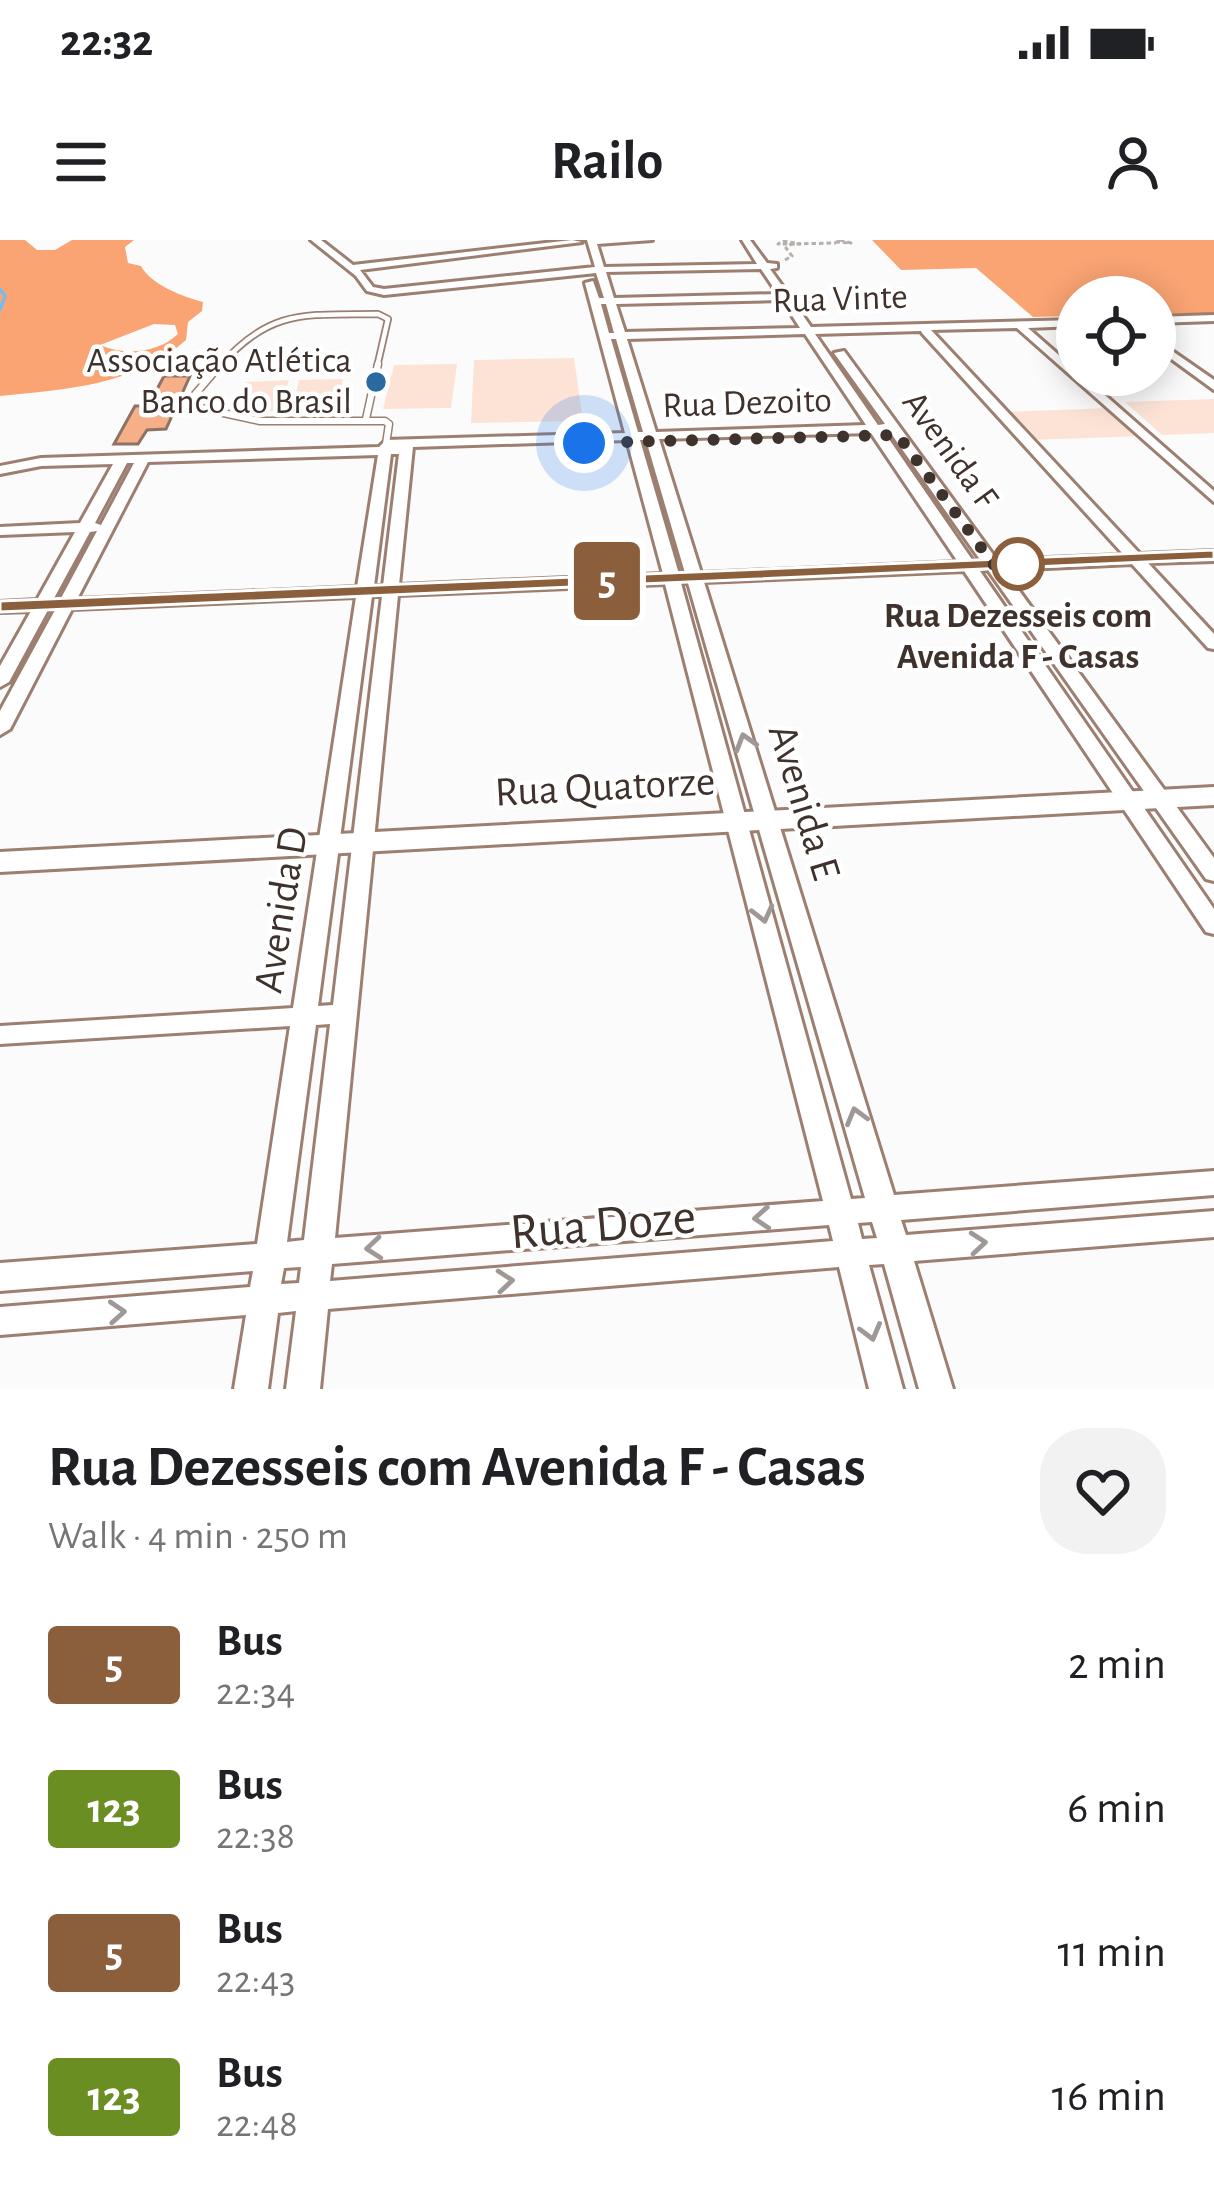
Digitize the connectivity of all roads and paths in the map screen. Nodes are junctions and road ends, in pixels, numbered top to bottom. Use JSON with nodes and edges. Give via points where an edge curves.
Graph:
{"nodes":[{"id":1,"x":337,"y":240,"type":"edge"},
{"id":2,"x":491,"y":240,"type":"edge"},
{"id":3,"x":648,"y":240,"type":"edge"},
{"id":4,"x":746,"y":240,"type":"edge"},
{"id":5,"x":759,"y":240,"type":"edge"},
{"id":6,"x":856,"y":240,"type":"edge"},
{"id":7,"x":317,"y":241,"type":"edge"},
{"id":8,"x":584,"y":241,"type":"edge"},
{"id":9,"x":849,"y":241,"type":"edge"},
{"id":10,"x":799,"y":243,"type":"edge"},
{"id":11,"x":787,"y":246,"type":"junction"},
{"id":12,"x":508,"y":250,"type":"junction"},
{"id":13,"x":771,"y":264,"type":"junction"},
{"id":14,"x":351,"y":268,"type":"junction"},
{"id":15,"x":593,"y":269,"type":"junction"},
{"id":16,"x":547,"y":275,"type":"junction"},
{"id":17,"x":785,"y":297,"type":"junction"},
{"id":18,"x":800,"y":297,"type":"junction"},
{"id":19,"x":595,"y":301,"type":"junction"},
{"id":20,"x":610,"y":301,"type":"junction"},
{"id":21,"x":1214,"y":321,"type":"edge"},
{"id":22,"x":1176,"y":322,"type":"edge"},
{"id":23,"x":1056,"y":326,"type":"edge"},
{"id":24,"x":1056,"y":327,"type":"edge"},
{"id":25,"x":1022,"y":328,"type":"junction"},
{"id":26,"x":1039,"y":328,"type":"junction"},
{"id":27,"x":926,"y":331,"type":"junction"},
{"id":28,"x":817,"y":332,"type":"junction"},
{"id":29,"x":606,"y":338,"type":"junction"},
{"id":30,"x":622,"y":338,"type":"junction"},
{"id":31,"x":1056,"y":343,"type":"edge"},
{"id":32,"x":1176,"y":358,"type":"edge"},
{"id":33,"x":1214,"y":386,"type":"edge"},
{"id":34,"x":1119,"y":396,"type":"edge"},
{"id":35,"x":1142,"y":416,"type":"junction"},
{"id":36,"x":1123,"y":417,"type":"junction"},
{"id":37,"x":366,"y":419,"type":"junction"},
{"id":38,"x":886,"y":432,"type":"junction"},
{"id":39,"x":643,"y":439,"type":"junction"},
{"id":40,"x":395,"y":445,"type":"junction"},
{"id":41,"x":143,"y":459,"type":"junction"},
{"id":42,"x":122,"y":460,"type":"junction"},
{"id":43,"x":0,"y":470,"type":"edge"},
{"id":44,"x":1214,"y":479,"type":"edge"},
{"id":45,"x":1214,"y":498,"type":"edge"},
{"id":46,"x":106,"y":526,"type":"junction"},
{"id":47,"x":84,"y":527,"type":"junction"},
{"id":48,"x":0,"y":531,"type":"edge"},
{"id":49,"x":1214,"y":556,"type":"edge"},
{"id":50,"x":1140,"y":564,"type":"junction"},
{"id":51,"x":1214,"y":566,"type":"edge"},
{"id":52,"x":998,"y":570,"type":"junction"},
{"id":53,"x":972,"y":571,"type":"junction"},
{"id":54,"x":684,"y":583,"type":"junction"},
{"id":55,"x":377,"y":595,"type":"junction"},
{"id":56,"x":0,"y":607,"type":"edge"},
{"id":57,"x":65,"y":609,"type":"junction"},
{"id":58,"x":40,"y":610,"type":"junction"},
{"id":59,"x":0,"y":617,"type":"edge"},
{"id":60,"x":1214,"y":644,"type":"edge"},
{"id":61,"x":0,"y":682,"type":"edge"},
{"id":62,"x":2,"y":721,"type":"edge"},
{"id":63,"x":1214,"y":777,"type":"edge"},
{"id":64,"x":1138,"y":791,"type":"junction"},
{"id":65,"x":1214,"y":796,"type":"edge"},
{"id":66,"x":752,"y":811,"type":"junction"},
{"id":67,"x":366,"y":832,"type":"junction"},
{"id":68,"x":332,"y":834,"type":"junction"},
{"id":69,"x":0,"y":842,"type":"edge"},
{"id":70,"x":0,"y":862,"type":"edge"},
{"id":71,"x":1214,"y":874,"type":"edge"},
{"id":72,"x":1214,"y":926,"type":"edge"},
{"id":73,"x":343,"y":1014,"type":"junction"},
{"id":74,"x":304,"y":1016,"type":"junction"},
{"id":75,"x":0,"y":1035,"type":"edge"},
{"id":76,"x":1214,"y":1183,"type":"edge"},
{"id":77,"x":883,"y":1208,"type":"junction"},
{"id":78,"x":838,"y":1212,"type":"junction"},
{"id":79,"x":1214,"y":1224,"type":"edge"},
{"id":80,"x":895,"y":1250,"type":"junction"},
{"id":81,"x":318,"y":1253,"type":"junction"},
{"id":82,"x":850,"y":1253,"type":"junction"},
{"id":83,"x":272,"y":1256,"type":"junction"},
{"id":84,"x":0,"y":1277,"type":"edge"},
{"id":85,"x":313,"y":1296,"type":"junction"},
{"id":86,"x":265,"y":1300,"type":"junction"},
{"id":87,"x":0,"y":1321,"type":"edge"},
{"id":88,"x":251,"y":1389,"type":"edge"},
{"id":89,"x":303,"y":1389,"type":"edge"},
{"id":90,"x":886,"y":1389,"type":"edge"},
{"id":91,"x":936,"y":1389,"type":"edge"}],
"edges":[{"from":1,"to":7,"type":"street"},
{"from":2,"to":12,"type":"street"},
{"from":3,"to":8,"type":"street"},
{"from":4,"to":13,"type":"street","name":"Avenida F"},
{"from":5,"to":13,"type":"street","name":"Avenida F"},
{"from":6,"to":9,"type":"path"},
{"from":7,"to":14,"type":"street"},
{"from":8,"to":12,"type":"street"},
{"from":8,"to":15,"type":"street","name":"Avenida E"},
{"from":9,"to":10,"type":"path"},
{"from":10,"to":11,"type":"path"},
{"from":10,"to":11,"type":"path","via":[[777,244]]},
{"from":11,"to":13,"type":"path","via":[[791,257]]},
{"from":12,"to":14,"type":"street"},
{"from":12,"to":16,"type":"street"},
{"from":13,"to":15,"type":"street"},
{"from":13,"to":17,"type":"street","name":"Avenida F"},
{"from":13,"to":18,"type":"street","name":"Avenida F"},
{"from":14,"to":16,"type":"street","via":[[376,291]]},
{"from":15,"to":16,"type":"street"},
{"from":15,"to":19,"type":"street","name":"Avenida E"},
{"from":15,"to":20,"type":"street","name":"Avenida E"},
{"from":17,"to":18,"type":"street"},
{"from":17,"to":20,"type":"street"},
{"from":17,"to":28,"type":"street","name":"Avenida F"},
{"from":18,"to":28,"type":"street","name":"Avenida F"},
{"from":19,"to":20,"type":"street"},
{"from":19,"to":29,"type":"street","name":"Avenida E"},
{"from":20,"to":30,"type":"street","name":"Avenida E"},
{"from":21,"to":22,"type":"street"},
{"from":23,"to":28,"type":"street","name":"Rua Vinte"},
{"from":24,"to":26,"type":"street","name":"Rua Vinte"},
{"from":25,"to":26,"type":"street","name":"Rua Vinte"},
{"from":25,"to":27,"type":"street","name":"Rua Vinte"},
{"from":25,"to":36,"type":"street"},
{"from":26,"to":31,"type":"street"},
{"from":27,"to":28,"type":"street","name":"Rua Vinte"},
{"from":27,"to":50,"type":"street"},
{"from":28,"to":30,"type":"street","name":"Rua Vinte"},
{"from":28,"to":38,"type":"street","name":"Avenida F"},
{"from":28,"to":38,"type":"street","name":"Avenida F","via":[[850,394]]},
{"from":29,"to":30,"type":"street","name":"Rua Vinte"},
{"from":29,"to":39,"type":"street","name":"Avenida E"},
{"from":30,"to":39,"type":"street","name":"Avenida E","via":[[643,406]]},
{"from":32,"to":33,"type":"street"},
{"from":34,"to":35,"type":"street"},
{"from":35,"to":36,"type":"street"},
{"from":35,"to":44,"type":"street"},
{"from":36,"to":45,"type":"street"},
{"from":37,"to":37,"type":"lane","via":[[233,418],[191,399],[244,338],[267,325],[303,315],[378,314],[388,319]]},
{"from":37,"to":40,"type":"lane","via":[[388,422]]},
{"from":38,"to":39,"type":"street","name":"Rua Dezoito"},
{"from":38,"to":52,"type":"street","name":"Avenida F"},
{"from":38,"to":53,"type":"street","name":"Avenida F"},
{"from":39,"to":40,"type":"street","name":"Rua Dezoito"},
{"from":39,"to":54,"type":"street","name":"Avenida E"},
{"from":40,"to":41,"type":"street","name":"Rua Dezoito"},
{"from":40,"to":55,"type":"street","name":"Avenida D"},
{"from":41,"to":42,"type":"street","name":"Rua Dezoito"},
{"from":41,"to":46,"type":"street"},
{"from":42,"to":43,"type":"street","name":"Rua Dezoito"},
{"from":42,"to":47,"type":"street"},
{"from":46,"to":47,"type":"street"},
{"from":46,"to":57,"type":"street"},
{"from":47,"to":48,"type":"street"},
{"from":47,"to":58,"type":"street"},
{"from":49,"to":50,"type":"street"},
{"from":50,"to":51,"type":"street"},
{"from":50,"to":52,"type":"street"},
{"from":50,"to":60,"type":"street"},
{"from":52,"to":53,"type":"street"},
{"from":52,"to":64,"type":"street","name":"Avenida F"},
{"from":53,"to":54,"type":"street"},
{"from":53,"to":64,"type":"street","name":"Avenida F"},
{"from":54,"to":55,"type":"street"},
{"from":54,"to":66,"type":"street","name":"Avenida E"},
{"from":55,"to":57,"type":"street"},
{"from":55,"to":67,"type":"street","name":"Avenida D"},
{"from":55,"to":68,"type":"street","name":"Avenida D"},
{"from":56,"to":58,"type":"street"},
{"from":57,"to":58,"type":"street"},
{"from":57,"to":62,"type":"street"},
{"from":58,"to":59,"type":"street"},
{"from":58,"to":61,"type":"street"},
{"from":63,"to":64,"type":"street","name":"Rua Quatorze"},
{"from":64,"to":65,"type":"street","name":"Rua Quatorze"},
{"from":64,"to":66,"type":"street","name":"Rua Quatorze"},
{"from":64,"to":71,"type":"street","name":"Avenida F"},
{"from":64,"to":72,"type":"street","name":"Avenida F"},
{"from":66,"to":67,"type":"street","name":"Rua Quatorze"},
{"from":77,"to":66,"type":"street","name":"Avenida E","one_way":true},
{"from":66,"to":78,"type":"street","name":"Avenida E","one_way":true},
{"from":67,"to":68,"type":"street","name":"Rua Quatorze"},
{"from":67,"to":73,"type":"street","name":"Avenida D"},
{"from":68,"to":69,"type":"street","name":"Rua Quatorze"},
{"from":68,"to":70,"type":"street","name":"Rua Quatorze"},
{"from":68,"to":74,"type":"street","name":"Avenida D"},
{"from":73,"to":74,"type":"street"},
{"from":73,"to":81,"type":"street","name":"Avenida D"},
{"from":74,"to":75,"type":"street"},
{"from":74,"to":83,"type":"street","name":"Avenida D"},
{"from":76,"to":77,"type":"street","name":"Rua Doze"},
{"from":77,"to":78,"type":"street","name":"Rua Doze"},
{"from":77,"to":80,"type":"street","name":"Avenida E"},
{"from":78,"to":81,"type":"street","name":"Rua Doze","one_way":true},
{"from":78,"to":82,"type":"street","name":"Avenida E"},
{"from":80,"to":79,"type":"street","name":"Rua Doze","one_way":true},
{"from":80,"to":82,"type":"street","name":"Rua Doze"},
{"from":80,"to":91,"type":"street","name":"Avenida E"},
{"from":81,"to":83,"type":"street","name":"Rua Doze"},
{"from":81,"to":85,"type":"street","name":"Avenida D"},
{"from":85,"to":82,"type":"street","name":"Rua Doze","one_way":true},
{"from":82,"to":90,"type":"street","name":"Avenida E","one_way":true},
{"from":83,"to":84,"type":"street","name":"Rua Doze"},
{"from":83,"to":86,"type":"street","name":"Avenida D"},
{"from":85,"to":86,"type":"street","name":"Rua Doze"},
{"from":85,"to":89,"type":"street","name":"Avenida D"},
{"from":87,"to":86,"type":"street","name":"Rua Doze","one_way":true},
{"from":86,"to":88,"type":"street","name":"Avenida D"}]}
